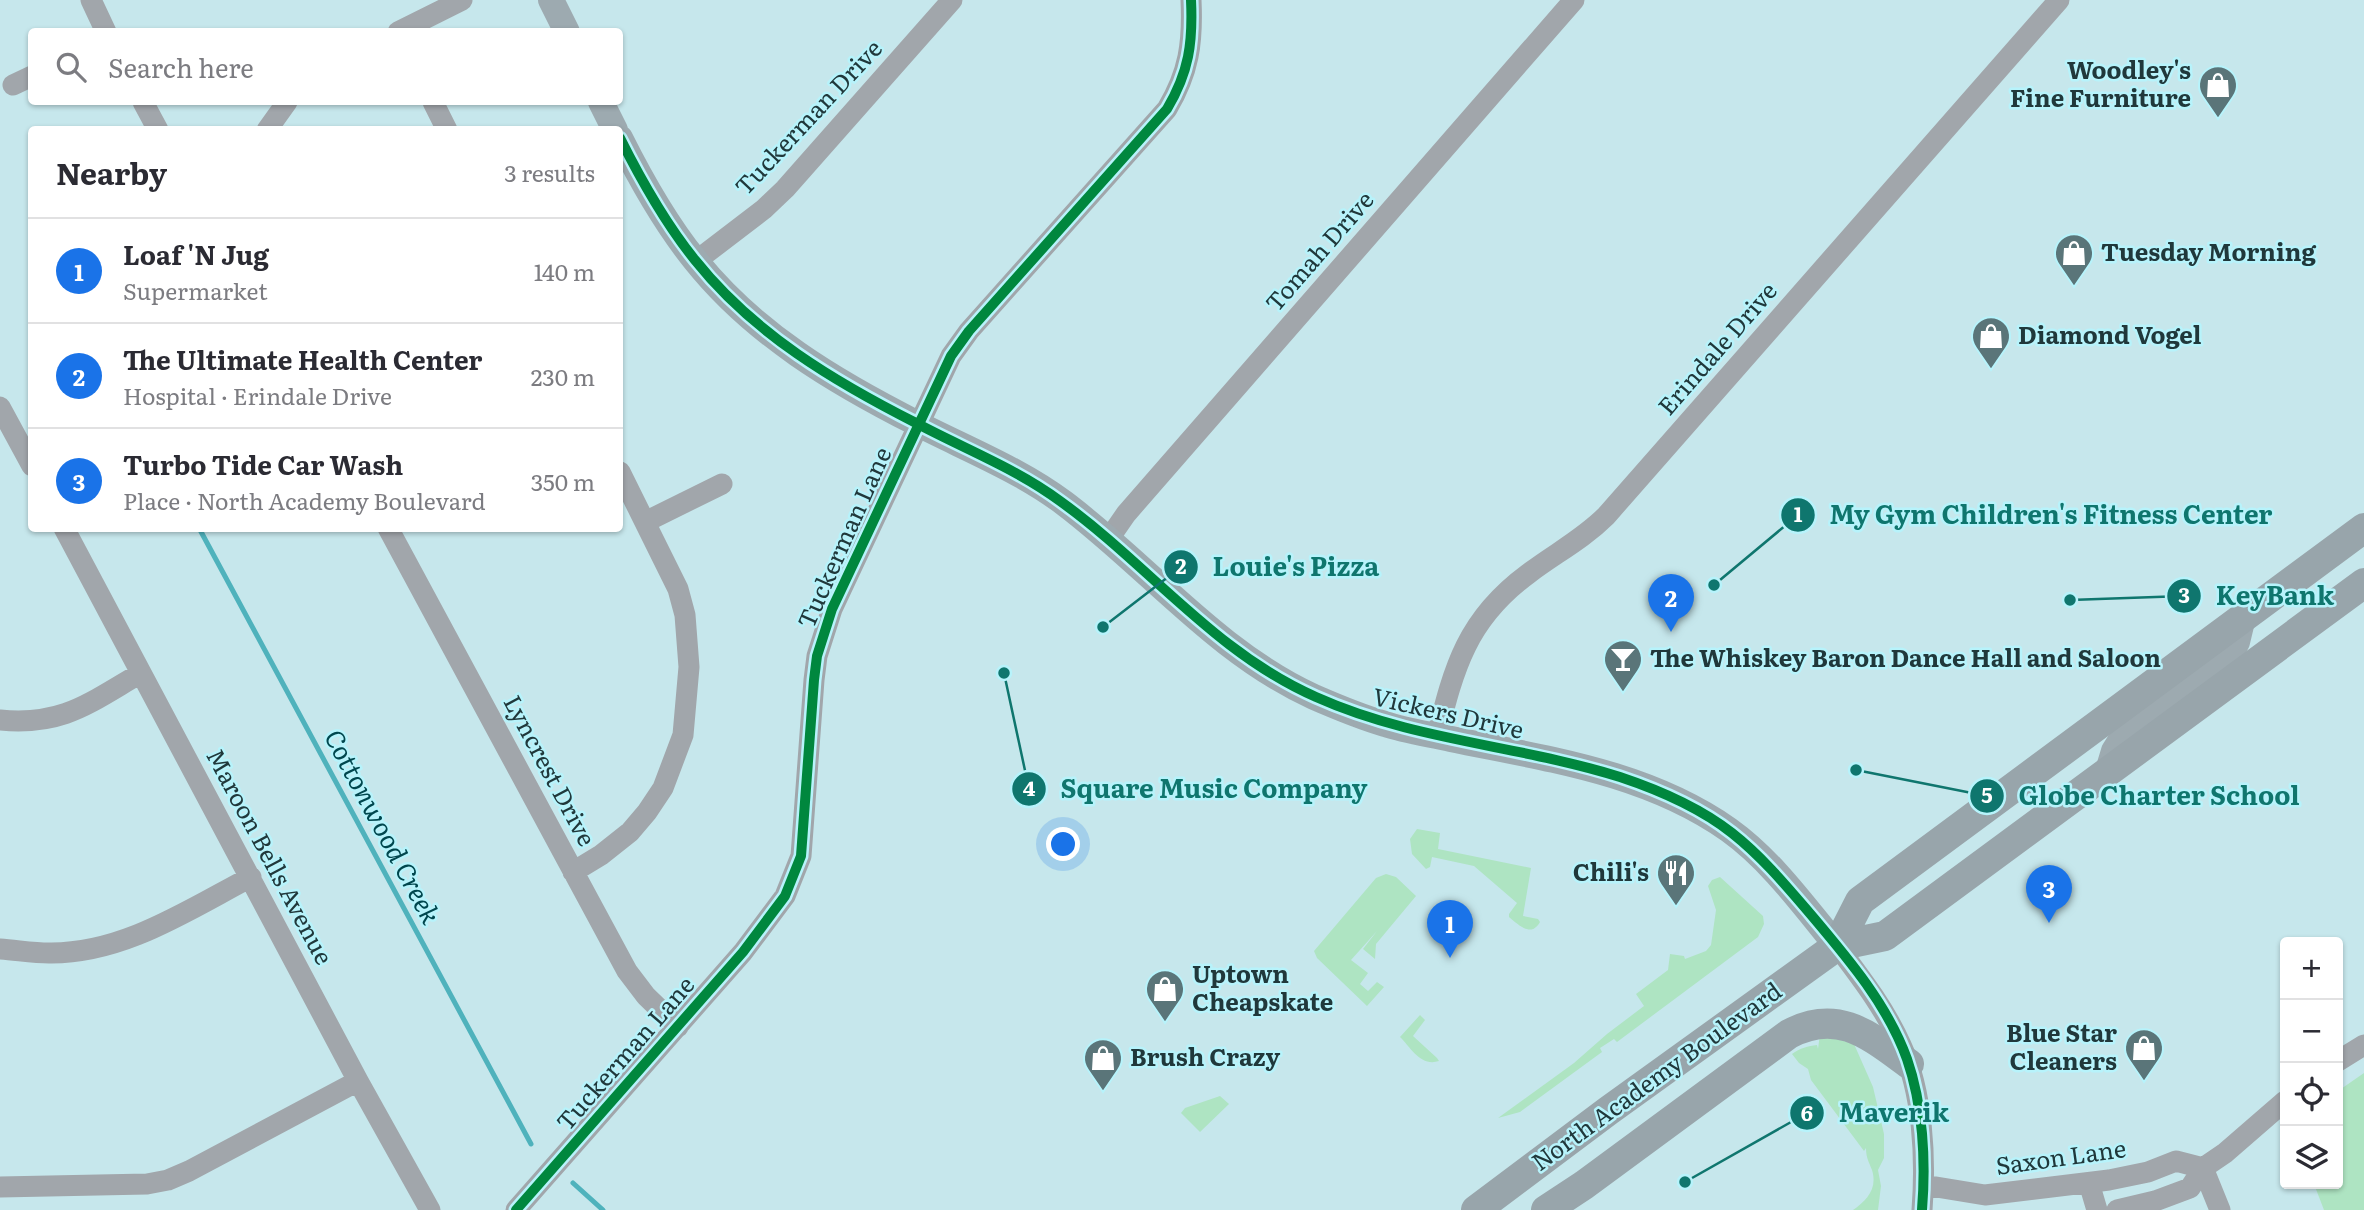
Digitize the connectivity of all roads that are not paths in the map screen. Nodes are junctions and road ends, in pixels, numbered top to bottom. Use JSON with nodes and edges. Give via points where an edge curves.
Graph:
{"nodes":[{"id":1,"x":91,"y":0,"type":"edge"},
{"id":2,"x":462,"y":0,"type":"edge"},
{"id":3,"x":551,"y":0,"type":"edge"},
{"id":4,"x":952,"y":0,"type":"edge"},
{"id":5,"x":1191,"y":0,"type":"edge"},
{"id":6,"x":1574,"y":0,"type":"edge"},
{"id":7,"x":2059,"y":0,"type":"edge"},
{"id":8,"x":104,"y":28,"type":"edge"},
{"id":9,"x":406,"y":28,"type":"edge"},
{"id":10,"x":565,"y":28,"type":"edge"},
{"id":11,"x":145,"y":105,"type":"edge"},
{"id":12,"x":285,"y":105,"type":"edge"},
{"id":13,"x":434,"y":105,"type":"edge"},
{"id":14,"x":602,"y":105,"type":"edge"},
{"id":15,"x":156,"y":126,"type":"edge"},
{"id":16,"x":270,"y":126,"type":"edge"},
{"id":17,"x":445,"y":126,"type":"edge"},
{"id":18,"x":613,"y":126,"type":"edge"},
{"id":19,"x":623,"y":143,"type":"edge"},
{"id":20,"x":696,"y":261,"type":"junction"},
{"id":21,"x":2,"y":415,"type":"edge"},
{"id":22,"x":919,"y":425,"type":"junction"},
{"id":23,"x":28,"y":459,"type":"edge"},
{"id":24,"x":623,"y":478,"type":"edge"},
{"id":25,"x":722,"y":484,"type":"dead end"},
{"id":26,"x":645,"y":522,"type":"junction"},
{"id":27,"x":2364,"y":528,"type":"edge"},
{"id":28,"x":66,"y":532,"type":"edge"},
{"id":29,"x":390,"y":532,"type":"edge"},
{"id":30,"x":1108,"y":540,"type":"junction"},
{"id":31,"x":2364,"y":583,"type":"edge"},
{"id":32,"x":2243,"y":617,"type":"junction"},
{"id":33,"x":141,"y":673,"type":"junction"},
{"id":34,"x":0,"y":720,"type":"edge"},
{"id":35,"x":1437,"y":736,"type":"junction"},
{"id":36,"x":2108,"y":771,"type":"junction"},
{"id":37,"x":573,"y":872,"type":"junction"},
{"id":38,"x":251,"y":877,"type":"junction"},
{"id":39,"x":1837,"y":946,"type":"junction"},
{"id":40,"x":0,"y":949,"type":"edge"},
{"id":41,"x":678,"y":1027,"type":"junction"},
{"id":42,"x":2364,"y":1045,"type":"edge"},
{"id":43,"x":2343,"y":1058,"type":"edge"},
{"id":44,"x":1909,"y":1064,"type":"junction"},
{"id":45,"x":358,"y":1081,"type":"junction"},
{"id":46,"x":2280,"y":1105,"type":"edge"},
{"id":47,"x":2203,"y":1168,"type":"junction"},
{"id":48,"x":2089,"y":1183,"type":"junction"},
{"id":49,"x":1924,"y":1185,"type":"junction"},
{"id":50,"x":0,"y":1186,"type":"edge"},
{"id":51,"x":430,"y":1210,"type":"edge"},
{"id":52,"x":516,"y":1210,"type":"edge"},
{"id":53,"x":1476,"y":1210,"type":"edge"},
{"id":54,"x":1546,"y":1210,"type":"edge"},
{"id":55,"x":1922,"y":1210,"type":"edge"},
{"id":56,"x":2096,"y":1210,"type":"edge"},
{"id":57,"x":2117,"y":1210,"type":"edge"},
{"id":58,"x":2220,"y":1210,"type":"edge"}],
"edges":[{"from":1,"to":8,"type":"street"},
{"from":2,"to":9,"type":"street"},
{"from":3,"to":10,"type":"main road"},
{"from":4,"to":20,"type":"street","name":"Tuckerman Drive","via":[[785,189]]},
{"from":5,"to":22,"type":"street","name":"Tuckerman Lane","via":[[1189,60],[1167,109],[969,331],[951,356]]},
{"from":6,"to":30,"type":"street","name":"Tomah Drive"},
{"from":7,"to":35,"type":"street","name":"Erindale Drive","via":[[1606,516],[1525,576],[1488,612],[1457,663]]},
{"from":11,"to":15,"type":"street"},
{"from":12,"to":16,"type":"street"},
{"from":13,"to":17,"type":"street"},
{"from":14,"to":18,"type":"main road"},
{"from":19,"to":20,"type":"main road","name":"Vickers Drive","via":[[661,213]]},
{"from":20,"to":22,"type":"main road","name":"Vickers Drive","via":[[756,323],[815,368]]},
{"from":21,"to":23,"type":"street"},
{"from":22,"to":30,"type":"main road","name":"Vickers Drive","via":[[1053,495]]},
{"from":22,"to":41,"type":"street","name":"Tuckerman Lane","via":[[832,609],[821,645],[814,680],[801,856],[794,878],[773,913]]},
{"from":24,"to":26,"type":"street"},
{"from":25,"to":26,"type":"street"},
{"from":26,"to":37,"type":"street","via":[[678,589],[685,615],[689,667],[683,735],[663,788],[648,812],[630,832]]},
{"from":27,"to":32,"type":"highway","name":"North Academy Boulevard"},
{"from":28,"to":33,"type":"street","name":"Maroon Bells Avenue"},
{"from":29,"to":37,"type":"street","name":"Lyncrest Drive"},
{"from":30,"to":35,"type":"main road","name":"Vickers Drive","via":[[1197,619],[1270,674],[1349,711]]},
{"from":31,"to":36,"type":"highway","name":"North Academy Boulevard"},
{"from":32,"to":36,"type":"main road","via":[[2231,653],[2126,732]]},
{"from":32,"to":39,"type":"highway","name":"North Academy Boulevard","via":[[1860,901]]},
{"from":33,"to":34,"type":"street","via":[[55,718]]},
{"from":33,"to":38,"type":"street","name":"Maroon Bells Avenue"},
{"from":35,"to":39,"type":"main road","name":"Vickers Drive","via":[[1609,774],[1696,809],[1761,859]]},
{"from":36,"to":39,"type":"highway","name":"North Academy Boulevard","via":[[1885,936]]},
{"from":37,"to":41,"type":"street","name":"Lyncrest Drive","via":[[627,971]]},
{"from":38,"to":40,"type":"street","via":[[150,930],[101,947],[50,953]]},
{"from":38,"to":45,"type":"street","name":"Maroon Bells Avenue"},
{"from":39,"to":44,"type":"street","name":"Vickers Drive","via":[[1882,1008]]},
{"from":39,"to":53,"type":"highway","name":"North Academy Boulevard"},
{"from":41,"to":52,"type":"street","name":"Tuckerman Lane"},
{"from":42,"to":43,"type":"street"},
{"from":44,"to":49,"type":"street","name":"Vickers Drive"},
{"from":44,"to":54,"type":"highway","via":[[1848,1026],[1821,1022],[1803,1026]]},
{"from":45,"to":50,"type":"street","via":[[168,1180]]},
{"from":45,"to":51,"type":"street","name":"Maroon Bells Avenue"},
{"from":46,"to":47,"type":"street"},
{"from":47,"to":48,"type":"street","name":"Saxon Lane","via":[[2176,1161],[2137,1175]]},
{"from":47,"to":57,"type":"street","via":[[2190,1188]]},
{"from":47,"to":58,"type":"street"},
{"from":48,"to":49,"type":"street","name":"Saxon Lane","via":[[1985,1195]]},
{"from":48,"to":56,"type":"street"},
{"from":49,"to":55,"type":"street","name":"Vickers Drive"}]}
